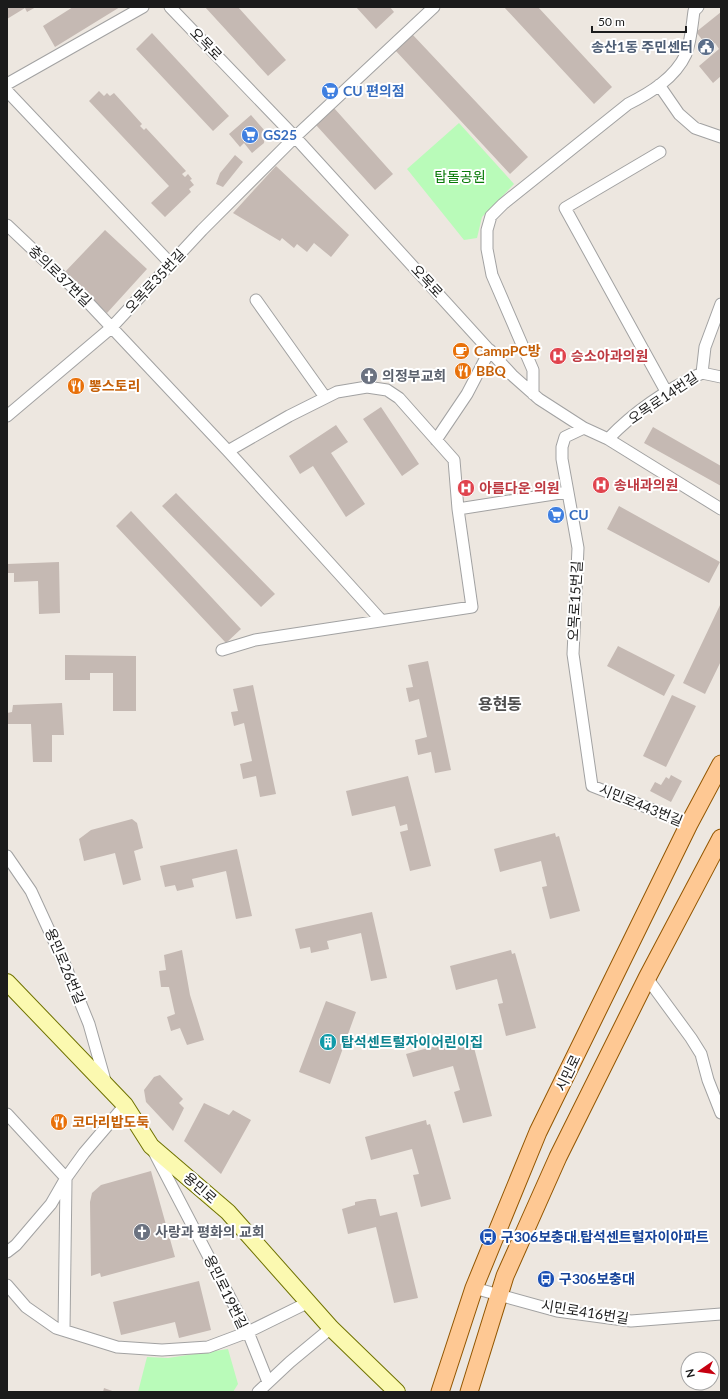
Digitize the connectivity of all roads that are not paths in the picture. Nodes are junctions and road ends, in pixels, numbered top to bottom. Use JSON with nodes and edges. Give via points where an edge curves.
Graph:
{"nodes":[{"id":1,"x":142,"y":7,"type":"edge"},
{"id":2,"x":170,"y":7,"type":"edge"},
{"id":3,"x":434,"y":7,"type":"edge"},
{"id":4,"x":698,"y":7,"type":"edge"},
{"id":5,"x":7,"y":84,"type":"edge"},
{"id":6,"x":659,"y":85,"type":"junction"},
{"id":7,"x":7,"y":91,"type":"edge"},
{"id":8,"x":295,"y":137,"type":"junction"},
{"id":9,"x":721,"y":137,"type":"edge"},
{"id":10,"x":660,"y":152,"type":"dead end"},
{"id":11,"x":7,"y":225,"type":"edge"},
{"id":12,"x":171,"y":264,"type":"junction"},
{"id":13,"x":256,"y":300,"type":"dead end"},
{"id":14,"x":721,"y":304,"type":"edge"},
{"id":15,"x":111,"y":328,"type":"junction"},
{"id":16,"x":490,"y":350,"type":"junction"},
{"id":17,"x":702,"y":373,"type":"junction"},
{"id":18,"x":721,"y":377,"type":"edge"},
{"id":19,"x":667,"y":393,"type":"junction"},
{"id":20,"x":533,"y":394,"type":"junction"},
{"id":21,"x":325,"y":397,"type":"junction"},
{"id":22,"x":7,"y":416,"type":"edge"},
{"id":23,"x":584,"y":428,"type":"junction"},
{"id":24,"x":608,"y":439,"type":"junction"},
{"id":25,"x":436,"y":440,"type":"junction"},
{"id":26,"x":228,"y":451,"type":"junction"},
{"id":27,"x":568,"y":492,"type":"junction"},
{"id":28,"x":458,"y":509,"type":"junction"},
{"id":29,"x":721,"y":509,"type":"edge"},
{"id":30,"x":381,"y":620,"type":"junction"},
{"id":31,"x":222,"y":650,"type":"dead end"},
{"id":32,"x":721,"y":764,"type":"edge"},
{"id":33,"x":592,"y":786,"type":"joint"},
{"id":34,"x":689,"y":824,"type":"junction"},
{"id":35,"x":721,"y":839,"type":"edge"},
{"id":36,"x":7,"y":856,"type":"edge"},
{"id":37,"x":647,"y":978,"type":"junction"},
{"id":38,"x":7,"y":982,"type":"edge"},
{"id":39,"x":106,"y":1084,"type":"junction"},
{"id":40,"x":125,"y":1105,"type":"junction"},
{"id":41,"x":721,"y":1113,"type":"edge"},
{"id":42,"x":7,"y":1114,"type":"edge"},
{"id":43,"x":151,"y":1146,"type":"junction"},
{"id":44,"x":66,"y":1178,"type":"junction"},
{"id":45,"x":7,"y":1252,"type":"edge"},
{"id":46,"x":7,"y":1285,"type":"edge"},
{"id":47,"x":474,"y":1288,"type":"junction"},
{"id":48,"x":499,"y":1295,"type":"junction"},
{"id":49,"x":309,"y":1302,"type":"junction"},
{"id":50,"x":721,"y":1314,"type":"edge"},
{"id":51,"x":331,"y":1328,"type":"junction"},
{"id":52,"x":64,"y":1330,"type":"junction"},
{"id":53,"x":248,"y":1332,"type":"junction"},
{"id":54,"x":268,"y":1382,"type":"junction"},
{"id":55,"x":258,"y":1392,"type":"edge"},
{"id":56,"x":397,"y":1392,"type":"edge"},
{"id":57,"x":440,"y":1392,"type":"edge"},
{"id":58,"x":469,"y":1392,"type":"edge"}],
"edges":[{"from":1,"to":5,"type":"street"},
{"from":2,"to":8,"type":"street","name":"오목로"},
{"from":3,"to":8,"type":"street","name":"오목로35번길"},
{"from":4,"to":6,"type":"street","via":[[694,11],[686,54],[674,73]]},
{"from":6,"to":9,"type":"street","via":[[679,114],[690,124]]},
{"from":6,"to":20,"type":"street","via":[[628,104],[491,216],[487,230],[487,249],[492,275],[533,370]]},
{"from":7,"to":12,"type":"street"},
{"from":8,"to":12,"type":"street","name":"오목로35번길"},
{"from":8,"to":16,"type":"street","name":"오목로"},
{"from":10,"to":19,"type":"street","via":[[565,208]]},
{"from":11,"to":15,"type":"street","name":"충의로37번길","via":[[82,296]]},
{"from":12,"to":15,"type":"street","name":"오목로35번길"},
{"from":13,"to":21,"type":"street"},
{"from":14,"to":17,"type":"street","name":"오목로14번길","via":[[705,347]]},
{"from":15,"to":22,"type":"street","name":"오목로35번길"},
{"from":15,"to":26,"type":"street","name":"충의로37번길"},
{"from":16,"to":20,"type":"street","name":"오목로"},
{"from":16,"to":25,"type":"street","via":[[467,394]]},
{"from":17,"to":18,"type":"street"},
{"from":17,"to":19,"type":"street","name":"오목로14번길"},
{"from":19,"to":24,"type":"street","name":"오목로14번길","via":[[629,420]]},
{"from":20,"to":23,"type":"street","name":"오목로"},
{"from":21,"to":25,"type":"street","via":[[367,387],[387,390],[399,398]]},
{"from":21,"to":26,"type":"street"},
{"from":23,"to":24,"type":"street","name":"오목로"},
{"from":23,"to":27,"type":"street","name":"오목로15번길","via":[[565,438],[562,447]]},
{"from":24,"to":29,"type":"street","name":"오목로"},
{"from":25,"to":28,"type":"street","via":[[454,460]]},
{"from":26,"to":30,"type":"street","name":"충의로37번길"},
{"from":27,"to":28,"type":"street"},
{"from":27,"to":33,"type":"street","name":"오목로15번길","via":[[578,548],[573,654]]},
{"from":28,"to":30,"type":"street","via":[[472,607]]},
{"from":30,"to":31,"type":"street","via":[[255,640]]},
{"from":32,"to":34,"type":"main road","name":"시민로"},
{"from":33,"to":34,"type":"street","name":"시민로443번길"},
{"from":34,"to":47,"type":"main road","name":"시민로","via":[[538,1132]]},
{"from":35,"to":37,"type":"main road","name":"시민로"},
{"from":36,"to":39,"type":"street","name":"용민로26번길","via":[[31,891],[65,965],[89,1024]]},
{"from":37,"to":41,"type":"street","via":[[701,1054]]},
{"from":37,"to":48,"type":"main road","name":"시민로","via":[[558,1157]]},
{"from":38,"to":39,"type":"street","name":"용민로"},
{"from":39,"to":40,"type":"street","name":"용민로"},
{"from":40,"to":43,"type":"street","name":"용민로"},
{"from":40,"to":44,"type":"street","via":[[84,1152]]},
{"from":42,"to":44,"type":"street"},
{"from":43,"to":49,"type":"street","name":"용민로","via":[[228,1212]]},
{"from":43,"to":53,"type":"street","name":"용민로19번길"},
{"from":44,"to":45,"type":"street","via":[[51,1204]]},
{"from":44,"to":52,"type":"street"},
{"from":46,"to":52,"type":"street","name":"용민로19번길","via":[[26,1307],[49,1324]]},
{"from":47,"to":48,"type":"street","name":"시민로416번길"},
{"from":47,"to":57,"type":"main road","name":"시민로"},
{"from":48,"to":50,"type":"street","name":"시민로416번길","via":[[557,1311],[631,1321]]},
{"from":48,"to":58,"type":"main road","name":"시민로"},
{"from":49,"to":51,"type":"street","name":"용민로"},
{"from":49,"to":53,"type":"street"},
{"from":51,"to":54,"type":"street"},
{"from":51,"to":56,"type":"street","name":"용민로"},
{"from":52,"to":53,"type":"street","name":"용민로19번길","via":[[117,1347],[162,1350],[208,1347]]},
{"from":53,"to":54,"type":"street"},
{"from":54,"to":55,"type":"street"}]}
